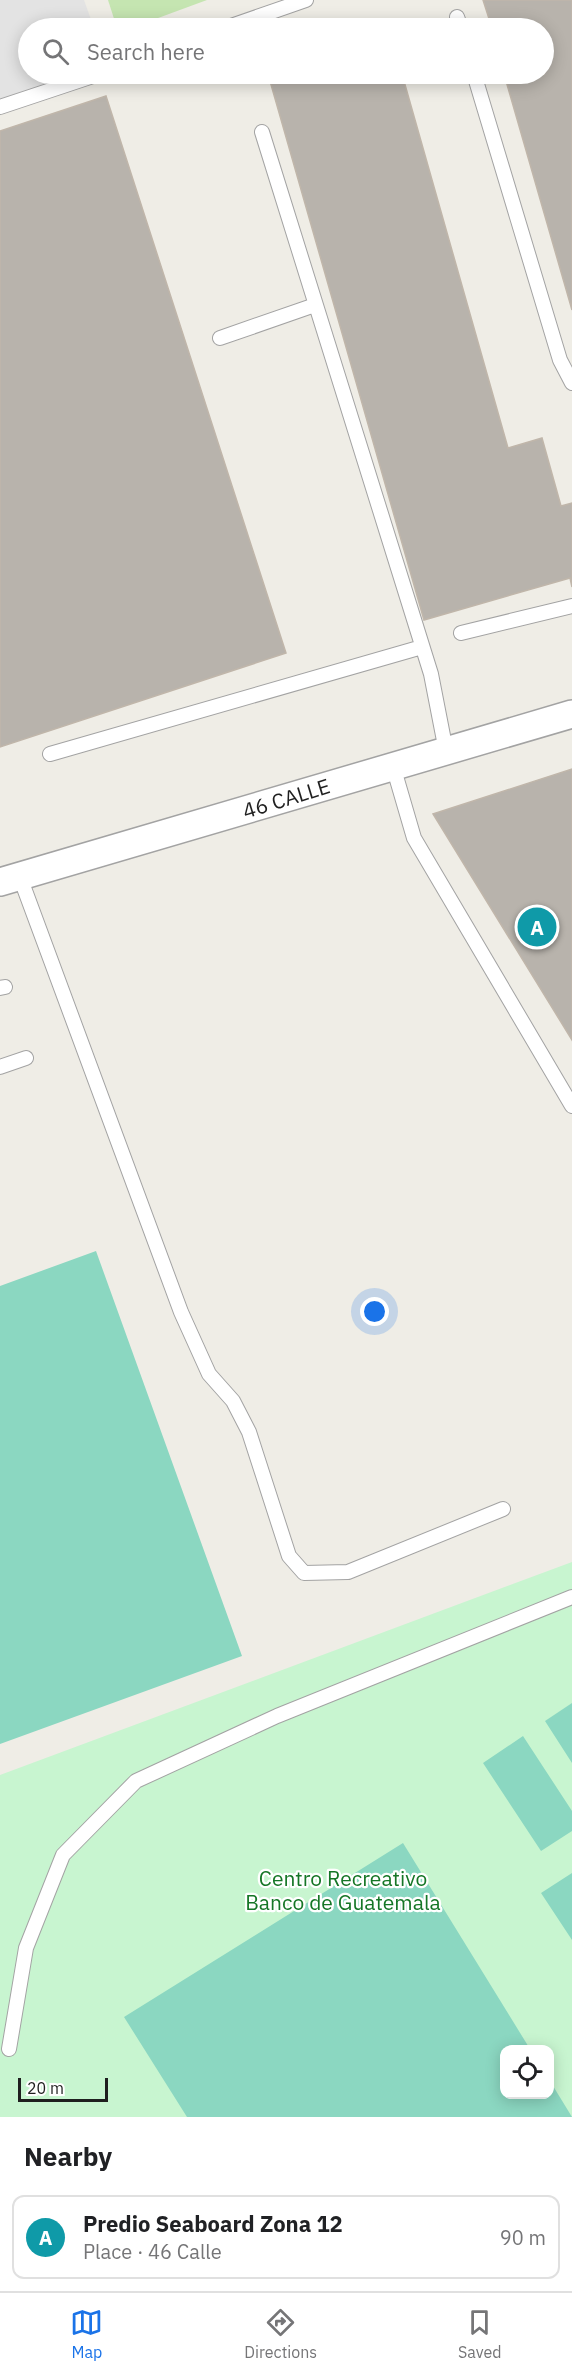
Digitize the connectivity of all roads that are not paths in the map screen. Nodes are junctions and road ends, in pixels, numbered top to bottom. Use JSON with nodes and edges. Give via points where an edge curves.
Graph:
{"nodes":[{"id":1,"x":306,"y":0,"type":"edge"},
{"id":2,"x":254,"y":18,"type":"edge"},
{"id":3,"x":69,"y":84,"type":"edge"},
{"id":4,"x":477,"y":84,"type":"edge"},
{"id":5,"x":0,"y":107,"type":"edge"},
{"id":6,"x":262,"y":132,"type":"dead end"},
{"id":7,"x":315,"y":305,"type":"junction"},
{"id":8,"x":220,"y":338,"type":"dead end"},
{"id":9,"x":572,"y":383,"type":"edge"},
{"id":10,"x":572,"y":606,"type":"edge"},
{"id":11,"x":461,"y":633,"type":"dead end"},
{"id":12,"x":422,"y":647,"type":"junction"},
{"id":13,"x":572,"y":714,"type":"edge"},
{"id":14,"x":446,"y":751,"type":"junction"},
{"id":15,"x":50,"y":754,"type":"dead end"},
{"id":16,"x":393,"y":766,"type":"junction"},
{"id":17,"x":10,"y":880,"type":"edge"},
{"id":18,"x":26,"y":1059,"type":"dead end"},
{"id":19,"x":0,"y":1067,"type":"edge"},
{"id":20,"x":572,"y":1106,"type":"edge"},
{"id":21,"x":503,"y":1509,"type":"dead end"},
{"id":22,"x":572,"y":1597,"type":"edge"},
{"id":23,"x":9,"y":2049,"type":"dead end"}],
"edges":[{"from":1,"to":2,"type":"lane"},
{"from":3,"to":5,"type":"lane"},
{"from":4,"to":9,"type":"lane","via":[[560,360]]},
{"from":6,"to":7,"type":"lane"},
{"from":7,"to":8,"type":"lane"},
{"from":7,"to":12,"type":"lane"},
{"from":10,"to":11,"type":"lane"},
{"from":12,"to":14,"type":"lane"},
{"from":12,"to":15,"type":"lane"},
{"from":13,"to":14,"type":"street","name":"46 CALLE"},
{"from":14,"to":16,"type":"street","name":"46 CALLE"},
{"from":16,"to":17,"type":"street","name":"46 CALLE"},
{"from":16,"to":20,"type":"lane","via":[[414,838]]},
{"from":17,"to":21,"type":"lane","via":[[182,1312],[209,1374],[233,1401],[249,1432],[289,1556],[304,1573],[348,1572]]},
{"from":18,"to":19,"type":"lane"},
{"from":22,"to":23,"type":"lane","via":[[277,1716],[136,1781],[63,1855],[26,1948]]}]}
